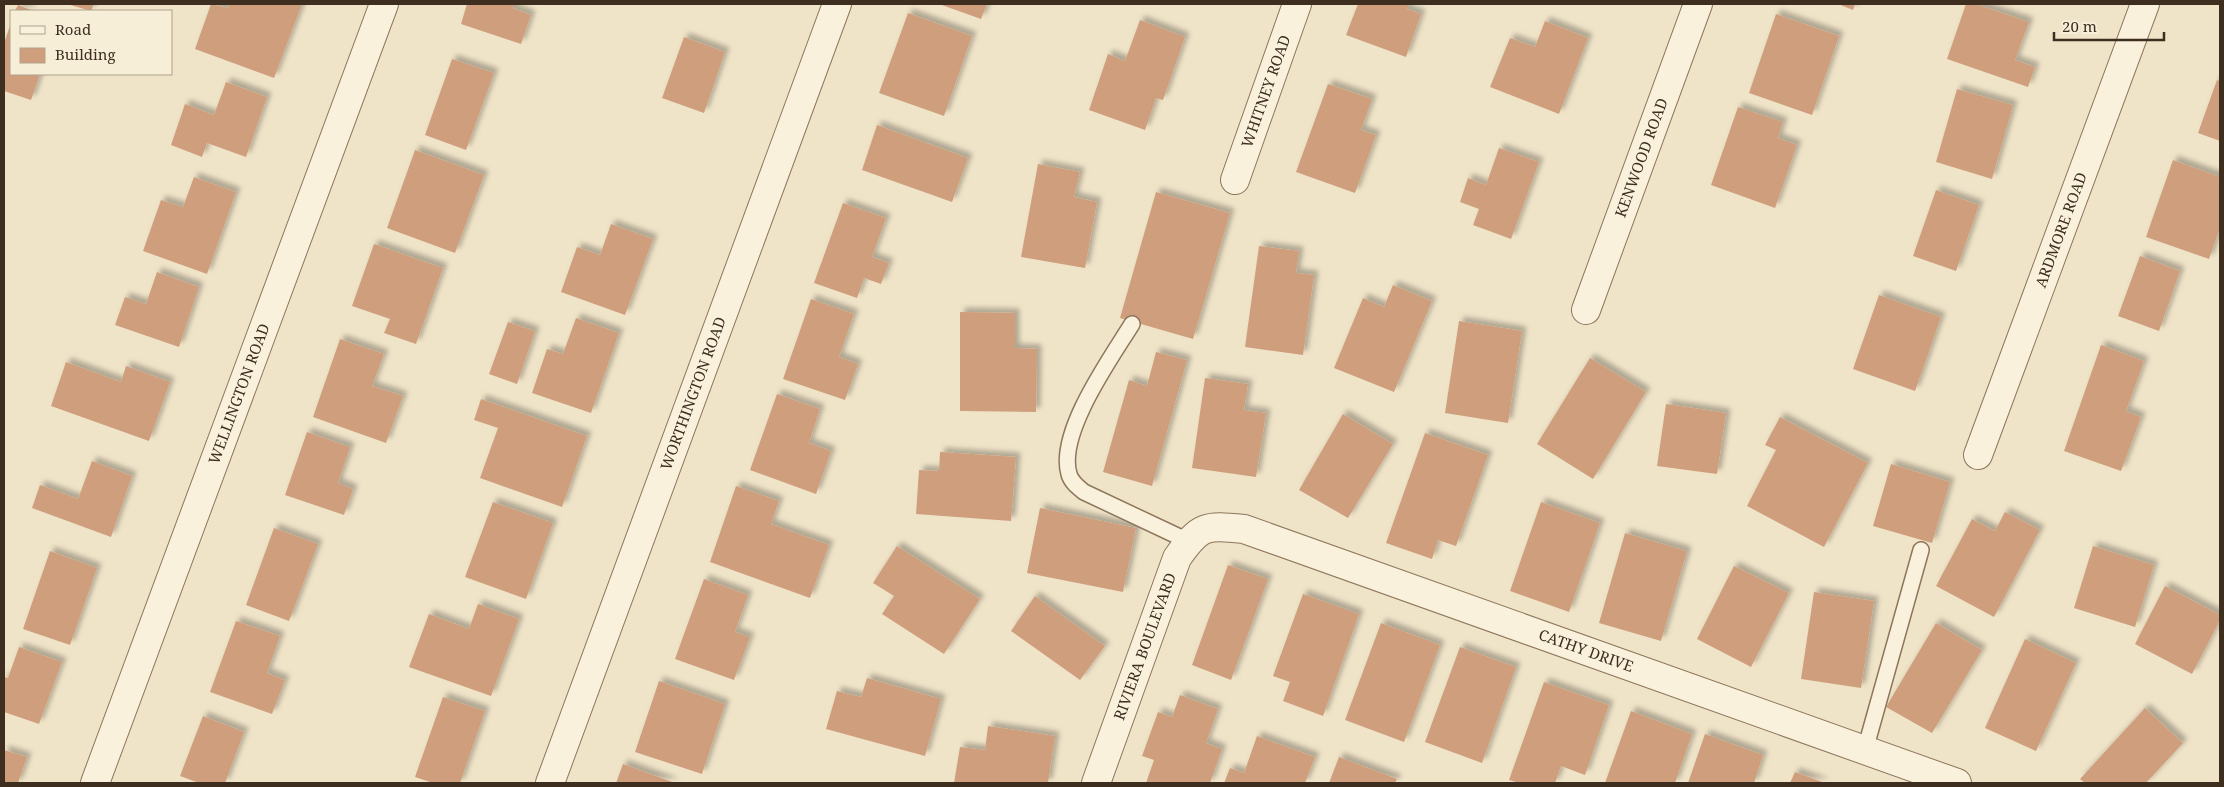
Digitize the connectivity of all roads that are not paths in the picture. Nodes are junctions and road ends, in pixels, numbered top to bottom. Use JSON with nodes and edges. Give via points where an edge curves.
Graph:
{"nodes":[{"id":1,"x":384,"y":4,"type":"edge"},
{"id":2,"x":838,"y":4,"type":"edge"},
{"id":3,"x":1297,"y":4,"type":"edge"},
{"id":4,"x":1698,"y":4,"type":"edge"},
{"id":5,"x":2145,"y":4,"type":"edge"},
{"id":6,"x":1235,"y":180,"type":"dead end"},
{"id":7,"x":1586,"y":310,"type":"dead end"},
{"id":8,"x":1132,"y":324,"type":"dead end"},
{"id":9,"x":1978,"y":455,"type":"dead end"},
{"id":10,"x":1214,"y":526,"type":"joint"},
{"id":11,"x":1188,"y":541,"type":"junction"},
{"id":12,"x":1921,"y":550,"type":"dead end"},
{"id":13,"x":1865,"y":750,"type":"junction"},
{"id":14,"x":95,"y":783,"type":"edge"},
{"id":15,"x":550,"y":783,"type":"edge"},
{"id":16,"x":1096,"y":783,"type":"edge"},
{"id":17,"x":1957,"y":783,"type":"edge"}],
"edges":[{"from":1,"to":14,"type":"street","name":"WELLINGTON ROAD"},
{"from":2,"to":15,"type":"street","name":"WORTHINGTON ROAD"},
{"from":3,"to":6,"type":"street","name":"WHITNEY ROAD"},
{"from":4,"to":7,"type":"street","name":"KENWOOD ROAD"},
{"from":5,"to":9,"type":"street","name":"ARDMORE ROAD"},
{"from":8,"to":11,"type":"lane","via":[[1080,413],[1068,450],[1069,476],[1084,492]]},
{"from":10,"to":11,"type":"street","name":"RIVIERA BOULEVARD"},
{"from":10,"to":13,"type":"street","name":"CATHY DRIVE","via":[[1244,529]]},
{"from":11,"to":16,"type":"street","name":"RIVIERA BOULEVARD","via":[[1176,558]]},
{"from":12,"to":13,"type":"lane"},
{"from":13,"to":17,"type":"street","name":"CATHY DRIVE"}]}
